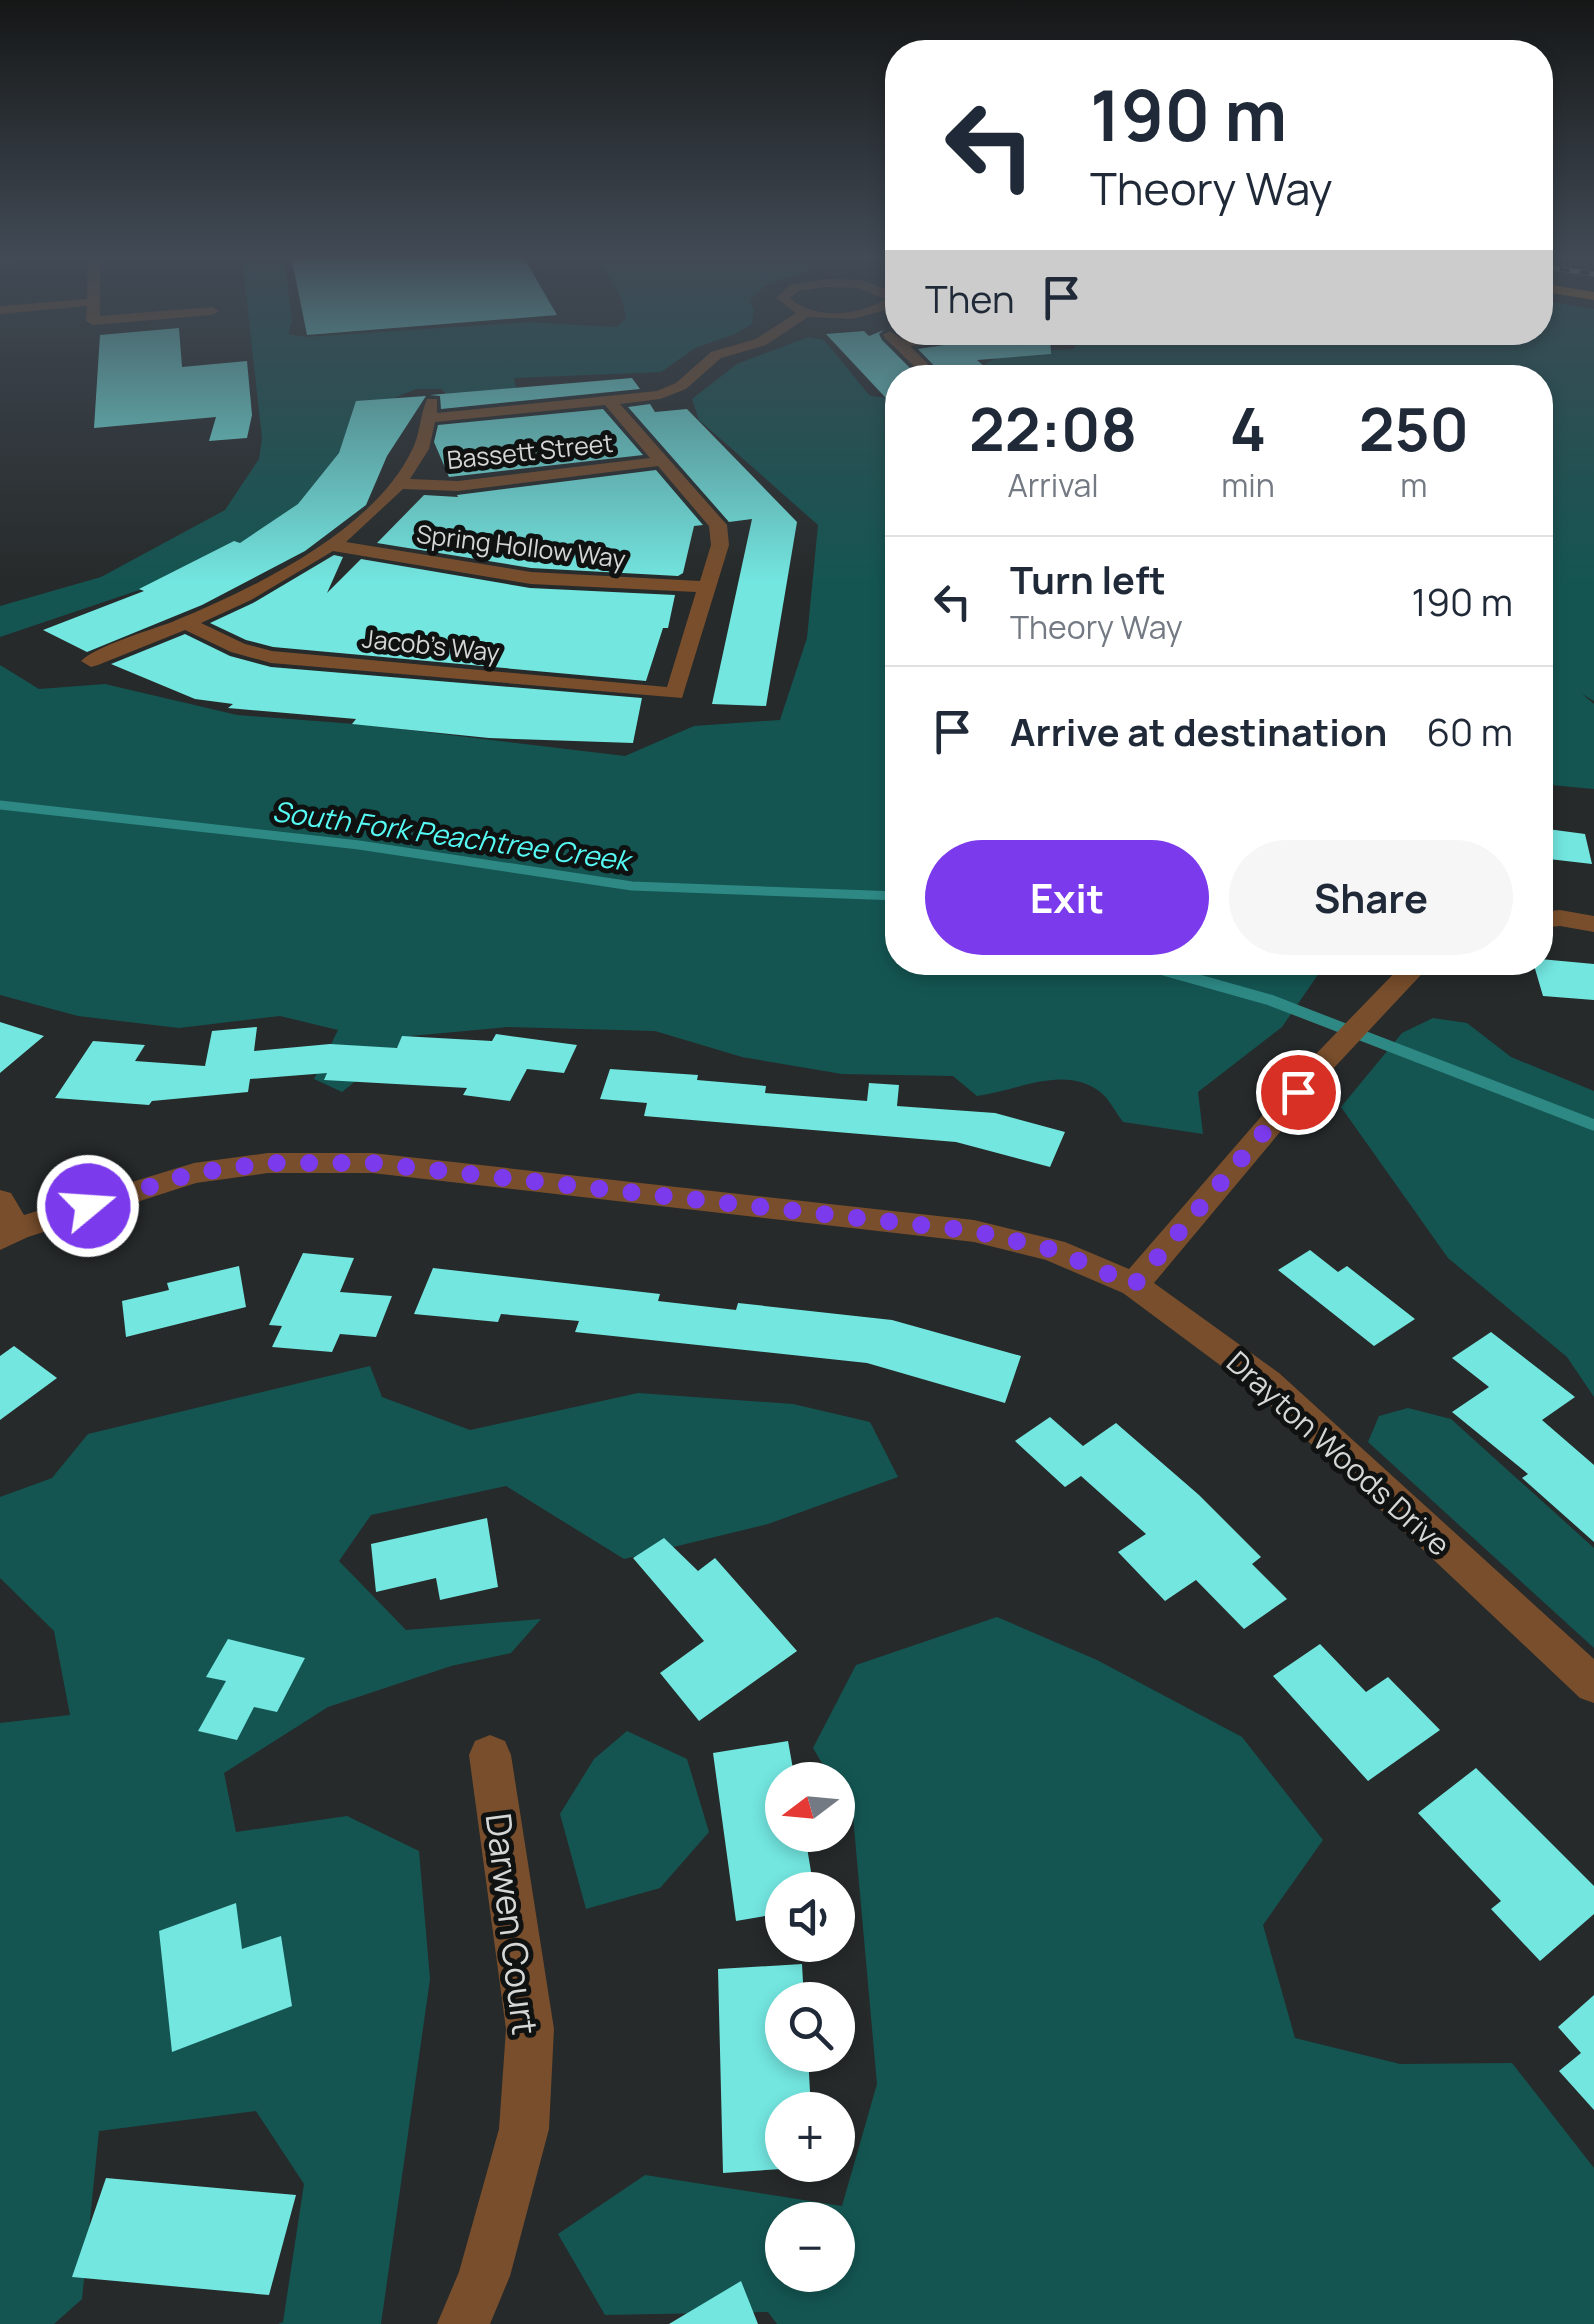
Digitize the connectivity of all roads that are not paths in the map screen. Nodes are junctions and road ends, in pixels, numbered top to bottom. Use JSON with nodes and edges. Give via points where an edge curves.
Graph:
{"nodes":[{"id":1,"x":702,"y":366,"type":"edge"},
{"id":2,"x":612,"y":402,"type":"junction"},
{"id":3,"x":662,"y":461,"type":"junction"},
{"id":4,"x":402,"y":484,"type":"junction"},
{"id":5,"x":330,"y":544,"type":"junction"},
{"id":6,"x":707,"y":587,"type":"junction"},
{"id":7,"x":187,"y":624,"type":"junction"},
{"id":8,"x":91,"y":661,"type":"dead end"},
{"id":9,"x":1553,"y":919,"type":"edge"},
{"id":10,"x":1594,"y":924,"type":"edge"},
{"id":11,"x":1407,"y":975,"type":"edge"},
{"id":12,"x":6,"y":1223,"type":"edge"},
{"id":13,"x":1134,"y":1285,"type":"junction"},
{"id":14,"x":1594,"y":1685,"type":"edge"},
{"id":15,"x":490,"y":1755,"type":"dead end"},
{"id":16,"x":463,"y":2324,"type":"edge"}],
"edges":[{"from":1,"to":2,"type":"street","via":[[671,391]]},
{"from":2,"to":3,"type":"street"},
{"from":2,"to":4,"type":"street","via":[[431,410],[423,448]]},
{"from":3,"to":4,"type":"street","name":"Bassett Street","via":[[458,486]]},
{"from":3,"to":6,"type":"street","via":[[718,525],[720,544]]},
{"from":4,"to":5,"type":"street"},
{"from":5,"to":6,"type":"street","name":"Spring Hollow Way","via":[[531,578]]},
{"from":5,"to":7,"type":"street"},
{"from":6,"to":7,"type":"street","name":"Jacob's Way","via":[[676,694],[271,657]]},
{"from":7,"to":8,"type":"street"},
{"from":9,"to":10,"type":"street"},
{"from":11,"to":13,"type":"street"},
{"from":12,"to":13,"type":"street","name":"Drayton Woods Drive","via":[[194,1173],[268,1163],[372,1163],[974,1231],[1054,1250]]},
{"from":13,"to":14,"type":"street","name":"Drayton Woods Drive","via":[[1266,1382]]},
{"from":15,"to":16,"type":"street","name":"Darwen Court","via":[[530,2029],[524,2129],[484,2276]]}]}
